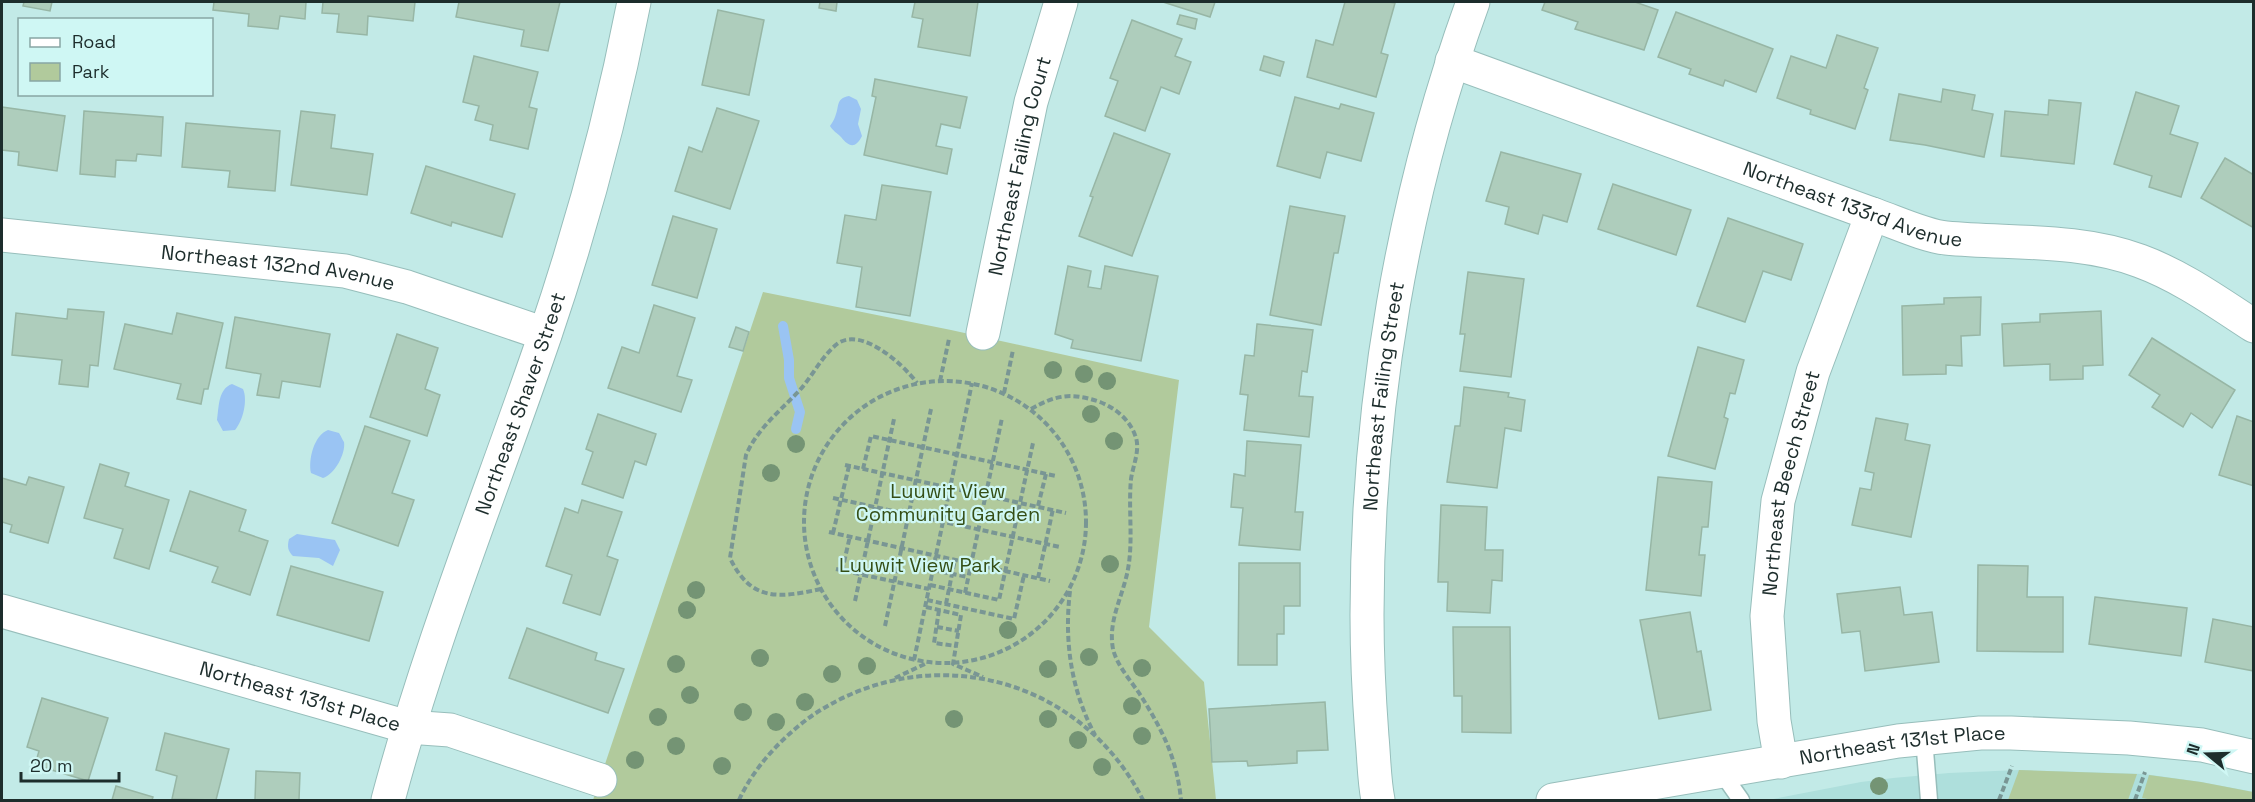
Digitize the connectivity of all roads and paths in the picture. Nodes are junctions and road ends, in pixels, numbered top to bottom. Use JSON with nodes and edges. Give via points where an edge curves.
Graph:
{"nodes":[{"id":1,"x":634,"y":2,"type":"edge"},
{"id":2,"x":1061,"y":2,"type":"edge"},
{"id":3,"x":1473,"y":2,"type":"edge"},
{"id":4,"x":1452,"y":61,"type":"junction"},
{"id":5,"x":1872,"y":214,"type":"junction"},
{"id":6,"x":2,"y":235,"type":"edge"},
{"id":7,"x":2253,"y":326,"type":"edge"},
{"id":8,"x":951,"y":330,"type":"dead end"},
{"id":9,"x":983,"y":333,"type":"dead end"},
{"id":10,"x":545,"y":334,"type":"junction"},
{"id":11,"x":1014,"y":344,"type":"dead end"},
{"id":12,"x":940,"y":381,"type":"junction"},
{"id":13,"x":917,"y":383,"type":"junction"},
{"id":14,"x":972,"y":383,"type":"junction"},
{"id":15,"x":1004,"y":393,"type":"junction"},
{"id":16,"x":931,"y":409,"type":"dead end"},
{"id":17,"x":1031,"y":409,"type":"junction"},
{"id":18,"x":1002,"y":418,"type":"dead end"},
{"id":19,"x":894,"y":419,"type":"dead end"},
{"id":20,"x":890,"y":440,"type":"junction"},
{"id":21,"x":1032,"y":443,"type":"dead end"},
{"id":22,"x":922,"y":447,"type":"junction"},
{"id":23,"x":957,"y":454,"type":"junction"},
{"id":24,"x":993,"y":463,"type":"junction"},
{"id":25,"x":863,"y":469,"type":"junction"},
{"id":26,"x":1027,"y":470,"type":"junction"},
{"id":27,"x":883,"y":473,"type":"junction"},
{"id":28,"x":1046,"y":474,"type":"junction"},
{"id":29,"x":1056,"y":476,"type":"dead end"},
{"id":30,"x":916,"y":480,"type":"junction"},
{"id":31,"x":951,"y":488,"type":"junction"},
{"id":32,"x":986,"y":495,"type":"junction"},
{"id":33,"x":833,"y":498,"type":"dead end"},
{"id":34,"x":841,"y":499,"type":"junction"},
{"id":35,"x":1020,"y":502,"type":"junction"},
{"id":36,"x":1038,"y":506,"type":"junction"},
{"id":37,"x":876,"y":507,"type":"junction"},
{"id":38,"x":1053,"y":509,"type":"junction"},
{"id":39,"x":1066,"y":513,"type":"dead end"},
{"id":40,"x":909,"y":514,"type":"junction"},
{"id":41,"x":944,"y":521,"type":"junction"},
{"id":42,"x":978,"y":529,"type":"junction"},
{"id":43,"x":850,"y":536,"type":"junction"},
{"id":44,"x":1013,"y":537,"type":"junction"},
{"id":45,"x":868,"y":540,"type":"junction"},
{"id":46,"x":1046,"y":544,"type":"junction"},
{"id":47,"x":1059,"y":547,"type":"dead end"},
{"id":48,"x":902,"y":548,"type":"junction"},
{"id":49,"x":936,"y":555,"type":"junction"},
{"id":50,"x":955,"y":560,"type":"junction"},
{"id":51,"x":971,"y":563,"type":"junction"},
{"id":52,"x":836,"y":569,"type":"dead end"},
{"id":53,"x":933,"y":570,"type":"junction"},
{"id":54,"x":842,"y":571,"type":"junction"},
{"id":55,"x":1006,"y":571,"type":"junction"},
{"id":56,"x":952,"y":574,"type":"junction"},
{"id":57,"x":861,"y":575,"type":"junction"},
{"id":58,"x":1024,"y":575,"type":"junction"},
{"id":59,"x":968,"y":577,"type":"junction"},
{"id":60,"x":1038,"y":578,"type":"junction"},
{"id":61,"x":1050,"y":581,"type":"dead end"},
{"id":62,"x":895,"y":582,"type":"junction"},
{"id":63,"x":1071,"y":586,"type":"junction"},
{"id":64,"x":930,"y":587,"type":"junction"},
{"id":65,"x":820,"y":589,"type":"junction"},
{"id":66,"x":949,"y":589,"type":"junction"},
{"id":67,"x":965,"y":593,"type":"junction"},
{"id":68,"x":927,"y":600,"type":"junction"},
{"id":69,"x":855,"y":601,"type":"dead end"},
{"id":70,"x":946,"y":604,"type":"junction"},
{"id":71,"x":926,"y":607,"type":"junction"},
{"id":72,"x":939,"y":610,"type":"junction"},
{"id":73,"x":2,"y":611,"type":"edge"},
{"id":74,"x":885,"y":626,"type":"dead end"},
{"id":75,"x":937,"y":627,"type":"junction"},
{"id":76,"x":959,"y":631,"type":"junction"},
{"id":77,"x":956,"y":646,"type":"junction"},
{"id":78,"x":914,"y":660,"type":"junction"},
{"id":79,"x":927,"y":663,"type":"junction"},
{"id":80,"x":953,"y":664,"type":"junction"},
{"id":81,"x":986,"y":679,"type":"junction"},
{"id":82,"x":889,"y":680,"type":"junction"},
{"id":83,"x":408,"y":727,"type":"junction"},
{"id":84,"x":1097,"y":738,"type":"junction"},
{"id":85,"x":1924,"y":738,"type":"junction"},
{"id":86,"x":2253,"y":757,"type":"edge"},
{"id":87,"x":1781,"y":762,"type":"junction"},
{"id":88,"x":2012,"y":766,"type":"dead end"},
{"id":89,"x":2145,"y":771,"type":"dead end"},
{"id":90,"x":1722,"y":773,"type":"junction"},
{"id":91,"x":600,"y":780,"type":"dead end"},
{"id":92,"x":388,"y":801,"type":"edge"},
{"id":93,"x":739,"y":801,"type":"edge"},
{"id":94,"x":1143,"y":801,"type":"edge"},
{"id":95,"x":1181,"y":801,"type":"edge"},
{"id":96,"x":1378,"y":801,"type":"edge"},
{"id":97,"x":1553,"y":801,"type":"edge"},
{"id":98,"x":1741,"y":801,"type":"edge"},
{"id":99,"x":1929,"y":801,"type":"edge"},
{"id":100,"x":1999,"y":801,"type":"edge"},
{"id":101,"x":2135,"y":801,"type":"edge"}],
"edges":[{"from":1,"to":10,"type":"street","name":"Northeast Shaver Street","via":[[596,169]]},
{"from":2,"to":9,"type":"street","name":"Northeast Failing Court","via":[[1031,102]]},
{"from":3,"to":4,"type":"street","name":"Northeast Failing Street"},
{"from":4,"to":5,"type":"street","name":"Northeast 133rd Avenue"},
{"from":4,"to":96,"type":"street","name":"Northeast Failing Street","via":[[1398,282],[1377,413],[1367,542],[1367,660]]},
{"from":5,"to":7,"type":"street","name":"Northeast 133rd Avenue","via":[[1943,238],[2089,248],[2139,260],[2196,288]]},
{"from":5,"to":87,"type":"street","name":"Northeast Beech Street","via":[[1813,372],[1778,501],[1767,616],[1774,721]]},
{"from":6,"to":10,"type":"street","name":"Northeast 132nd Avenue","via":[[345,271],[406,287]]},
{"from":8,"to":12,"type":"path"},
{"from":10,"to":83,"type":"street","name":"Northeast Shaver Street"},
{"from":11,"to":15,"type":"path"},
{"from":12,"to":13,"type":"path"},
{"from":12,"to":14,"type":"path"},
{"from":13,"to":65,"type":"path","via":[[878,397],[856,412],[823,450],[812,473],[804,523],[806,548]]},
{"from":13,"to":65,"type":"path","via":[[883,352],[862,339],[848,339],[837,344],[801,389],[761,428],[746,455],[730,558],[737,572],[748,586],[777,595]]},
{"from":14,"to":15,"type":"path"},
{"from":14,"to":23,"type":"path"},
{"from":15,"to":17,"type":"path"},
{"from":16,"to":22,"type":"path"},
{"from":17,"to":63,"type":"path","via":[[1065,446],[1084,496],[1084,549]]},
{"from":17,"to":95,"type":"path","via":[[1066,395],[1091,399],[1110,406],[1136,436],[1131,478],[1131,545],[1111,633],[1114,652],[1171,749]]},
{"from":18,"to":24,"type":"path"},
{"from":19,"to":20,"type":"path"},
{"from":20,"to":22,"type":"path"},
{"from":20,"to":25,"type":"path","via":[[871,436]]},
{"from":20,"to":27,"type":"path"},
{"from":21,"to":26,"type":"path"},
{"from":22,"to":23,"type":"path"},
{"from":22,"to":30,"type":"path"},
{"from":23,"to":24,"type":"path"},
{"from":23,"to":31,"type":"path"},
{"from":24,"to":26,"type":"path"},
{"from":24,"to":32,"type":"path"},
{"from":25,"to":27,"type":"path"},
{"from":25,"to":34,"type":"path","via":[[847,466]]},
{"from":26,"to":28,"type":"path"},
{"from":26,"to":35,"type":"path"},
{"from":27,"to":30,"type":"path"},
{"from":27,"to":37,"type":"path"},
{"from":28,"to":29,"type":"path"},
{"from":28,"to":36,"type":"path"},
{"from":30,"to":31,"type":"path"},
{"from":30,"to":40,"type":"path"},
{"from":31,"to":32,"type":"path"},
{"from":31,"to":41,"type":"path"},
{"from":32,"to":35,"type":"path"},
{"from":32,"to":42,"type":"path"},
{"from":33,"to":34,"type":"path"},
{"from":34,"to":37,"type":"path"},
{"from":34,"to":43,"type":"path","via":[[831,532]]},
{"from":35,"to":36,"type":"path"},
{"from":35,"to":44,"type":"path"},
{"from":36,"to":38,"type":"path"},
{"from":37,"to":40,"type":"path"},
{"from":37,"to":45,"type":"path"},
{"from":38,"to":39,"type":"path"},
{"from":38,"to":46,"type":"path"},
{"from":40,"to":41,"type":"path"},
{"from":40,"to":48,"type":"path"},
{"from":41,"to":42,"type":"path"},
{"from":41,"to":49,"type":"path"},
{"from":42,"to":44,"type":"path"},
{"from":42,"to":51,"type":"path"},
{"from":43,"to":45,"type":"path"},
{"from":43,"to":54,"type":"path"},
{"from":44,"to":46,"type":"path"},
{"from":44,"to":55,"type":"path"},
{"from":45,"to":48,"type":"path"},
{"from":45,"to":57,"type":"path"},
{"from":46,"to":47,"type":"path"},
{"from":46,"to":60,"type":"path"},
{"from":48,"to":49,"type":"path"},
{"from":48,"to":62,"type":"path"},
{"from":49,"to":50,"type":"path"},
{"from":49,"to":53,"type":"path"},
{"from":50,"to":51,"type":"path"},
{"from":50,"to":56,"type":"path"},
{"from":51,"to":55,"type":"path"},
{"from":51,"to":59,"type":"path"},
{"from":52,"to":54,"type":"path"},
{"from":53,"to":56,"type":"path"},
{"from":53,"to":64,"type":"path"},
{"from":54,"to":57,"type":"path"},
{"from":55,"to":58,"type":"path"},
{"from":55,"to":67,"type":"path","via":[[999,600]]},
{"from":56,"to":59,"type":"path"},
{"from":56,"to":66,"type":"path"},
{"from":57,"to":62,"type":"path"},
{"from":57,"to":69,"type":"path"},
{"from":58,"to":60,"type":"path"},
{"from":58,"to":70,"type":"path","via":[[1014,619]]},
{"from":59,"to":67,"type":"path"},
{"from":60,"to":61,"type":"path"},
{"from":62,"to":64,"type":"path"},
{"from":62,"to":74,"type":"path"},
{"from":63,"to":80,"type":"path","via":[[1048,620],[1027,637],[1004,651]]},
{"from":63,"to":84,"type":"path","via":[[1071,666],[1082,706]]},
{"from":64,"to":66,"type":"path"},
{"from":64,"to":68,"type":"path"},
{"from":65,"to":78,"type":"path","via":[[856,633],[900,657]]},
{"from":66,"to":67,"type":"path"},
{"from":66,"to":70,"type":"path"},
{"from":68,"to":70,"type":"path"},
{"from":68,"to":71,"type":"path"},
{"from":71,"to":72,"type":"path"},
{"from":71,"to":78,"type":"path"},
{"from":72,"to":75,"type":"path"},
{"from":72,"to":76,"type":"path","via":[[961,615]]},
{"from":73,"to":83,"type":"street","name":"Northeast 131st Place"},
{"from":75,"to":76,"type":"path"},
{"from":75,"to":77,"type":"path","via":[[934,643]]},
{"from":76,"to":77,"type":"path"},
{"from":77,"to":80,"type":"path"},
{"from":78,"to":79,"type":"path"},
{"from":79,"to":80,"type":"path"},
{"from":79,"to":82,"type":"path"},
{"from":80,"to":81,"type":"path"},
{"from":81,"to":82,"type":"path","via":[[954,674]]},
{"from":81,"to":84,"type":"path","via":[[1047,701]]},
{"from":82,"to":93,"type":"path","via":[[830,704],[803,722],[778,744]]},
{"from":83,"to":91,"type":"street","name":"Northeast 131st Place","via":[[450,730]]},
{"from":83,"to":92,"type":"street","name":"Northeast Shaver Street"},
{"from":84,"to":94,"type":"path","via":[[1124,769]]},
{"from":85,"to":86,"type":"street","name":"Northeast 131st Place","via":[[2011,733],[2128,738],[2202,745]]},
{"from":85,"to":87,"type":"street","name":"Northeast 131st Place"},
{"from":85,"to":99,"type":"lane"},
{"from":87,"to":90,"type":"street","name":"Northeast 131st Place"},
{"from":88,"to":100,"type":"path"},
{"from":89,"to":101,"type":"path"},
{"from":90,"to":97,"type":"street","name":"Northeast 131st Place"},
{"from":90,"to":98,"type":"lane"}]}
